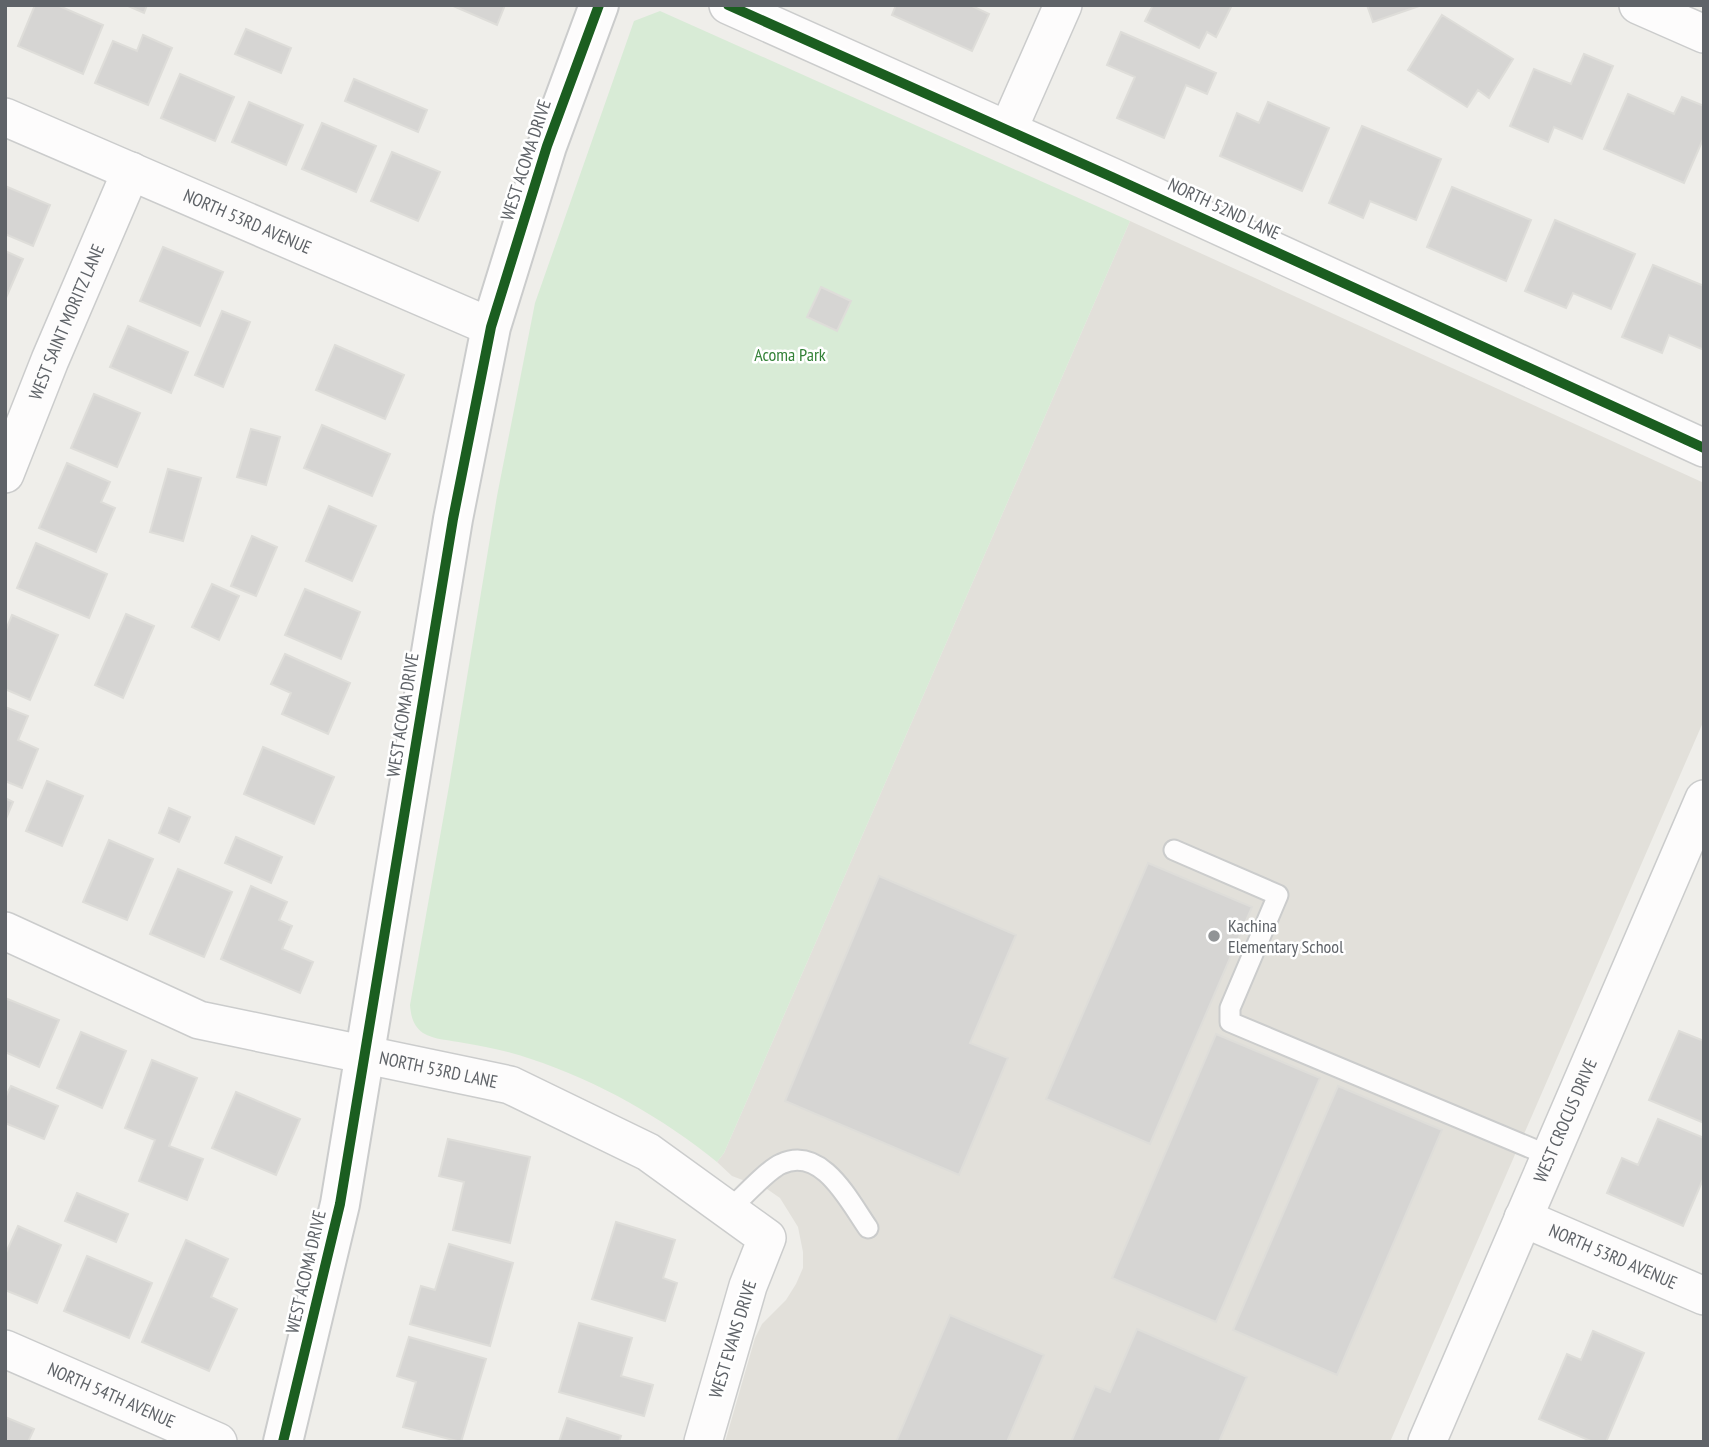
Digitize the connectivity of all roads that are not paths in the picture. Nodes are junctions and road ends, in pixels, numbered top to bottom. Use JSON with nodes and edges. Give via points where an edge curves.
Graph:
{"nodes":[{"id":1,"x":599,"y":5,"type":"edge"},
{"id":2,"x":729,"y":5,"type":"edge"},
{"id":3,"x":1063,"y":5,"type":"edge"},
{"id":4,"x":1638,"y":5,"type":"edge"},
{"id":5,"x":1704,"y":34,"type":"edge"},
{"id":6,"x":5,"y":117,"type":"edge"},
{"id":7,"x":1008,"y":131,"type":"junction"},
{"id":8,"x":131,"y":171,"type":"junction"},
{"id":9,"x":491,"y":327,"type":"junction"},
{"id":10,"x":1704,"y":448,"type":"edge"},
{"id":11,"x":5,"y":474,"type":"edge"},
{"id":12,"x":1704,"y":799,"type":"edge"},
{"id":13,"x":1174,"y":850,"type":"dead end"},
{"id":14,"x":5,"y":931,"type":"edge"},
{"id":15,"x":365,"y":1055,"type":"junction"},
{"id":16,"x":1550,"y":1156,"type":"junction"},
{"id":17,"x":728,"y":1211,"type":"junction"},
{"id":18,"x":1523,"y":1218,"type":"junction"},
{"id":19,"x":868,"y":1228,"type":"dead end"},
{"id":20,"x":767,"y":1238,"type":"joint"},
{"id":21,"x":1704,"y":1296,"type":"edge"},
{"id":22,"x":5,"y":1349,"type":"edge"},
{"id":23,"x":218,"y":1442,"type":"edge"},
{"id":24,"x":283,"y":1442,"type":"edge"},
{"id":25,"x":703,"y":1442,"type":"edge"},
{"id":26,"x":1427,"y":1442,"type":"edge"}],
"edges":[{"from":1,"to":9,"type":"street","name":"WEST ACOMA DRIVE","via":[[547,146]]},
{"from":2,"to":7,"type":"street","name":"NORTH 52ND LANE"},
{"from":3,"to":7,"type":"street"},
{"from":4,"to":5,"type":"street"},
{"from":6,"to":8,"type":"street","name":"NORTH 53RD AVENUE"},
{"from":7,"to":10,"type":"street","name":"NORTH 52ND LANE"},
{"from":8,"to":9,"type":"street","name":"NORTH 53RD AVENUE"},
{"from":8,"to":11,"type":"street","name":"WEST SAINT MORITZ LANE"},
{"from":9,"to":15,"type":"street","name":"WEST ACOMA DRIVE","via":[[453,519]]},
{"from":12,"to":16,"type":"street","name":"WEST CROCUS DRIVE"},
{"from":13,"to":16,"type":"lane","via":[[1278,895],[1230,1007],[1230,1023]]},
{"from":14,"to":15,"type":"street","name":"NORTH 53RD LANE","via":[[199,1020]]},
{"from":15,"to":17,"type":"street","name":"NORTH 53RD LANE","via":[[510,1085],[648,1152]]},
{"from":15,"to":24,"type":"street","name":"WEST ACOMA DRIVE","via":[[340,1204]]},
{"from":16,"to":18,"type":"street","name":"WEST CROCUS DRIVE"},
{"from":17,"to":19,"type":"lane","via":[[779,1164],[800,1159],[829,1172]]},
{"from":17,"to":20,"type":"street","name":"NORTH 53RD LANE"},
{"from":18,"to":21,"type":"street","name":"NORTH 53RD AVENUE"},
{"from":18,"to":26,"type":"street","name":"WEST CROCUS DRIVE"},
{"from":20,"to":25,"type":"street","name":"WEST EVANS DRIVE","via":[[748,1286]]},
{"from":22,"to":23,"type":"street","name":"NORTH 54TH AVENUE"}]}
